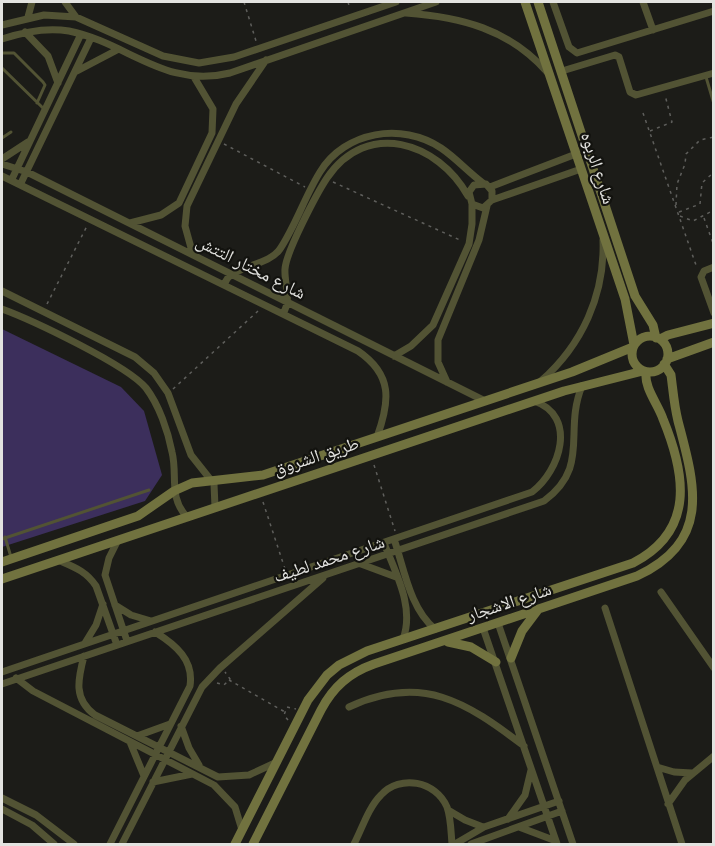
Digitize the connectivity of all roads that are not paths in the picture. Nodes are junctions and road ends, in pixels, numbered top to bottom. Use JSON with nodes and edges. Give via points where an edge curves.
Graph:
{"nodes":[{"id":1,"x":32,"y":2,"type":"edge"},
{"id":2,"x":64,"y":2,"type":"edge"},
{"id":3,"x":396,"y":2,"type":"edge"},
{"id":4,"x":436,"y":2,"type":"edge"},
{"id":5,"x":525,"y":2,"type":"edge"},
{"id":6,"x":538,"y":2,"type":"edge"},
{"id":7,"x":553,"y":2,"type":"edge"},
{"id":8,"x":643,"y":2,"type":"edge"},
{"id":9,"x":714,"y":11,"type":"edge"},
{"id":10,"x":404,"y":12,"type":"junction"},
{"id":11,"x":28,"y":17,"type":"junction"},
{"id":12,"x":76,"y":17,"type":"junction"},
{"id":13,"x":2,"y":25,"type":"edge"},
{"id":14,"x":105,"y":29,"type":"junction"},
{"id":15,"x":653,"y":30,"type":"junction"},
{"id":16,"x":25,"y":32,"type":"junction"},
{"id":17,"x":81,"y":34,"type":"junction"},
{"id":18,"x":91,"y":38,"type":"junction"},
{"id":19,"x":2,"y":39,"type":"edge"},
{"id":20,"x":100,"y":42,"type":"junction"},
{"id":21,"x":117,"y":50,"type":"junction"},
{"id":22,"x":2,"y":52,"type":"edge"},
{"id":23,"x":266,"y":60,"type":"junction"},
{"id":24,"x":2,"y":68,"type":"edge"},
{"id":25,"x":562,"y":71,"type":"junction"},
{"id":26,"x":75,"y":72,"type":"junction"},
{"id":27,"x":714,"y":73,"type":"edge"},
{"id":28,"x":550,"y":75,"type":"junction"},
{"id":29,"x":705,"y":76,"type":"junction"},
{"id":30,"x":194,"y":77,"type":"junction"},
{"id":31,"x":58,"y":83,"type":"junction"},
{"id":32,"x":37,"y":103,"type":"junction"},
{"id":33,"x":714,"y":104,"type":"edge"},
{"id":34,"x":573,"y":106,"type":"junction"},
{"id":35,"x":561,"y":109,"type":"junction"},
{"id":36,"x":45,"y":111,"type":"junction"},
{"id":37,"x":11,"y":132,"type":"dead end"},
{"id":38,"x":2,"y":138,"type":"edge"},
{"id":39,"x":30,"y":141,"type":"junction"},
{"id":40,"x":206,"y":144,"type":"junction"},
{"id":41,"x":216,"y":145,"type":"junction"},
{"id":42,"x":576,"y":154,"type":"junction"},
{"id":43,"x":2,"y":159,"type":"edge"},
{"id":44,"x":2,"y":164,"type":"edge"},
{"id":45,"x":18,"y":168,"type":"junction"},
{"id":46,"x":581,"y":169,"type":"junction"},
{"id":47,"x":27,"y":172,"type":"junction"},
{"id":48,"x":2,"y":176,"type":"edge"},
{"id":49,"x":12,"y":179,"type":"junction"},
{"id":50,"x":21,"y":183,"type":"junction"},
{"id":51,"x":486,"y":185,"type":"junction"},
{"id":52,"x":468,"y":196,"type":"junction"},
{"id":53,"x":490,"y":203,"type":"junction"},
{"id":54,"x":472,"y":204,"type":"junction"},
{"id":55,"x":129,"y":223,"type":"junction"},
{"id":56,"x":603,"y":235,"type":"junction"},
{"id":57,"x":164,"y":241,"type":"junction"},
{"id":58,"x":159,"y":252,"type":"junction"},
{"id":59,"x":193,"y":255,"type":"junction"},
{"id":60,"x":714,"y":267,"type":"edge"},
{"id":61,"x":231,"y":274,"type":"junction"},
{"id":62,"x":225,"y":285,"type":"junction"},
{"id":63,"x":2,"y":291,"type":"edge"},
{"id":64,"x":635,"y":296,"type":"junction"},
{"id":65,"x":625,"y":299,"type":"junction"},
{"id":66,"x":287,"y":302,"type":"junction"},
{"id":67,"x":2,"y":309,"type":"edge"},
{"id":68,"x":283,"y":313,"type":"junction"},
{"id":69,"x":714,"y":313,"type":"edge"},
{"id":70,"x":714,"y":323,"type":"edge"},
{"id":71,"x":356,"y":337,"type":"junction"},
{"id":72,"x":658,"y":339,"type":"junction"},
{"id":73,"x":714,"y":342,"type":"edge"},
{"id":74,"x":634,"y":346,"type":"junction"},
{"id":75,"x":351,"y":347,"type":"junction"},
{"id":76,"x":394,"y":356,"type":"junction"},
{"id":77,"x":665,"y":361,"type":"junction"},
{"id":78,"x":645,"y":371,"type":"junction"},
{"id":79,"x":447,"y":382,"type":"junction"},
{"id":80,"x":540,"y":383,"type":"junction"},
{"id":81,"x":582,"y":386,"type":"junction"},
{"id":82,"x":485,"y":401,"type":"junction"},
{"id":83,"x":534,"y":401,"type":"junction"},
{"id":84,"x":377,"y":437,"type":"junction"},
{"id":85,"x":211,"y":479,"type":"junction"},
{"id":86,"x":149,"y":490,"type":"dead end"},
{"id":87,"x":174,"y":491,"type":"junction"},
{"id":88,"x":215,"y":507,"type":"junction"},
{"id":89,"x":187,"y":517,"type":"junction"},
{"id":90,"x":3,"y":538,"type":"edge"},
{"id":91,"x":396,"y":539,"type":"junction"},
{"id":92,"x":118,"y":540,"type":"junction"},
{"id":93,"x":384,"y":543,"type":"junction"},
{"id":94,"x":398,"y":551,"type":"junction"},
{"id":95,"x":388,"y":555,"type":"junction"},
{"id":96,"x":6,"y":560,"type":"edge"},
{"id":97,"x":58,"y":560,"type":"junction"},
{"id":98,"x":361,"y":564,"type":"junction"},
{"id":99,"x":326,"y":575,"type":"junction"},
{"id":100,"x":396,"y":577,"type":"junction"},
{"id":101,"x":2,"y":579,"type":"edge"},
{"id":102,"x":570,"y":584,"type":"junction"},
{"id":103,"x":661,"y":592,"type":"dead end"},
{"id":104,"x":574,"y":598,"type":"junction"},
{"id":105,"x":103,"y":604,"type":"junction"},
{"id":106,"x":114,"y":604,"type":"junction"},
{"id":107,"x":605,"y":608,"type":"dead end"},
{"id":108,"x":539,"y":610,"type":"junction"},
{"id":109,"x":151,"y":621,"type":"junction"},
{"id":110,"x":498,"y":623,"type":"junction"},
{"id":111,"x":483,"y":628,"type":"junction"},
{"id":112,"x":435,"y":629,"type":"junction"},
{"id":113,"x":123,"y":631,"type":"junction"},
{"id":114,"x":155,"y":632,"type":"junction"},
{"id":115,"x":113,"y":634,"type":"junction"},
{"id":116,"x":403,"y":639,"type":"junction"},
{"id":117,"x":127,"y":641,"type":"junction"},
{"id":118,"x":443,"y":641,"type":"junction"},
{"id":119,"x":84,"y":644,"type":"junction"},
{"id":120,"x":117,"y":645,"type":"junction"},
{"id":121,"x":84,"y":656,"type":"junction"},
{"id":122,"x":511,"y":658,"type":"junction"},
{"id":123,"x":496,"y":662,"type":"junction"},
{"id":124,"x":714,"y":668,"type":"edge"},
{"id":125,"x":2,"y":672,"type":"edge"},
{"id":126,"x":16,"y":678,"type":"junction"},
{"id":127,"x":2,"y":684,"type":"edge"},
{"id":128,"x":349,"y":707,"type":"dead end"},
{"id":129,"x":298,"y":719,"type":"junction"},
{"id":130,"x":170,"y":724,"type":"junction"},
{"id":131,"x":181,"y":726,"type":"junction"},
{"id":132,"x":312,"y":727,"type":"junction"},
{"id":133,"x":137,"y":736,"type":"junction"},
{"id":134,"x":130,"y":742,"type":"junction"},
{"id":135,"x":159,"y":746,"type":"junction"},
{"id":136,"x":524,"y":746,"type":"junction"},
{"id":137,"x":169,"y":751,"type":"junction"},
{"id":138,"x":155,"y":754,"type":"junction"},
{"id":139,"x":714,"y":756,"type":"edge"},
{"id":140,"x":165,"y":759,"type":"junction"},
{"id":141,"x":277,"y":762,"type":"junction"},
{"id":142,"x":200,"y":767,"type":"junction"},
{"id":143,"x":531,"y":767,"type":"junction"},
{"id":144,"x":657,"y":768,"type":"junction"},
{"id":145,"x":692,"y":773,"type":"junction"},
{"id":146,"x":193,"y":774,"type":"junction"},
{"id":147,"x":144,"y":776,"type":"junction"},
{"id":148,"x":153,"y":782,"type":"junction"},
{"id":149,"x":2,"y":798,"type":"edge"},
{"id":150,"x":559,"y":801,"type":"junction"},
{"id":151,"x":668,"y":804,"type":"junction"},
{"id":152,"x":544,"y":807,"type":"junction"},
{"id":153,"x":2,"y":809,"type":"edge"},
{"id":154,"x":448,"y":810,"type":"junction"},
{"id":155,"x":562,"y":811,"type":"junction"},
{"id":156,"x":547,"y":816,"type":"junction"},
{"id":157,"x":508,"y":819,"type":"junction"},
{"id":158,"x":484,"y":827,"type":"junction"},
{"id":159,"x":516,"y":827,"type":"junction"},
{"id":160,"x":243,"y":830,"type":"junction"},
{"id":161,"x":478,"y":842,"type":"edge"},
{"id":162,"x":556,"y":843,"type":"edge"},
{"id":163,"x":54,"y":844,"type":"edge"},
{"id":164,"x":74,"y":844,"type":"edge"},
{"id":165,"x":110,"y":844,"type":"edge"},
{"id":166,"x":122,"y":844,"type":"edge"},
{"id":167,"x":236,"y":844,"type":"edge"},
{"id":168,"x":253,"y":844,"type":"edge"},
{"id":169,"x":354,"y":844,"type":"edge"},
{"id":170,"x":454,"y":844,"type":"edge"},
{"id":171,"x":471,"y":844,"type":"edge"},
{"id":172,"x":573,"y":844,"type":"edge"},
{"id":173,"x":682,"y":844,"type":"edge"}],
"edges":[{"from":1,"to":11,"type":"street"},
{"from":2,"to":12,"type":"street"},
{"from":3,"to":14,"type":"street","via":[[217,62],[180,61],[163,56]]},
{"from":4,"to":10,"type":"street"},
{"from":5,"to":28,"type":"street","name":"شارع الربوه"},
{"from":6,"to":25,"type":"street","name":"شارع الربوه"},
{"from":7,"to":15,"type":"street","via":[[569,47],[577,53]]},
{"from":8,"to":15,"type":"street"},
{"from":9,"to":15,"type":"street"},
{"from":10,"to":23,"type":"street"},
{"from":10,"to":28,"type":"street","via":[[451,17],[487,29],[525,51]]},
{"from":11,"to":12,"type":"street"},
{"from":11,"to":13,"type":"street"},
{"from":12,"to":14,"type":"street"},
{"from":14,"to":20,"type":"street"},
{"from":16,"to":17,"type":"street","via":[[54,30]]},
{"from":16,"to":19,"type":"street"},
{"from":16,"to":31,"type":"street","via":[[48,56]]},
{"from":17,"to":18,"type":"street"},
{"from":17,"to":31,"type":"street"},
{"from":18,"to":20,"type":"street"},
{"from":18,"to":26,"type":"street"},
{"from":20,"to":21,"type":"street"},
{"from":21,"to":26,"type":"street"},
{"from":21,"to":30,"type":"street","via":[[164,70]]},
{"from":22,"to":32,"type":"lane","via":[[13,52],[43,82],[45,86]]},
{"from":23,"to":30,"type":"street","via":[[218,75]]},
{"from":23,"to":41,"type":"street","via":[[236,104]]},
{"from":24,"to":32,"type":"lane"},
{"from":25,"to":29,"type":"street","via":[[615,55],[632,94]]},
{"from":25,"to":34,"type":"street","name":"شارع الربوه"},
{"from":26,"to":47,"type":"street"},
{"from":27,"to":29,"type":"street"},
{"from":28,"to":35,"type":"street","name":"شارع الربوه"},
{"from":29,"to":33,"type":"lane"},
{"from":30,"to":40,"type":"street","via":[[213,109],[214,125]]},
{"from":31,"to":36,"type":"street"},
{"from":32,"to":36,"type":"lane"},
{"from":34,"to":35,"type":"street"},
{"from":34,"to":64,"type":"street","name":"شارع الربوه"},
{"from":35,"to":42,"type":"street","name":"شارع الربوه"},
{"from":36,"to":39,"type":"street"},
{"from":37,"to":38,"type":"lane"},
{"from":39,"to":43,"type":"street"},
{"from":39,"to":45,"type":"street"},
{"from":40,"to":41,"type":"street"},
{"from":40,"to":55,"type":"street","via":[[179,202],[161,215]]},
{"from":41,"to":59,"type":"street","via":[[187,206],[185,226]]},
{"from":42,"to":46,"type":"street","name":"شارع الربوه"},
{"from":42,"to":51,"type":"street"},
{"from":44,"to":45,"type":"street","name":"شارع مختار التتش"},
{"from":45,"to":47,"type":"street","name":"شارع مختار التتش"},
{"from":45,"to":49,"type":"street"},
{"from":46,"to":53,"type":"street"},
{"from":46,"to":56,"type":"street","name":"شارع الربوه"},
{"from":47,"to":50,"type":"street"},
{"from":47,"to":55,"type":"street","name":"شارع مختار التتش"},
{"from":48,"to":49,"type":"street","name":"شارع مختار التتش"},
{"from":49,"to":50,"type":"street","name":"شارع مختار التتش"},
{"from":50,"to":58,"type":"street","name":"شارع مختار التتش"},
{"from":51,"to":52,"type":"street","via":[[474,185]]},
{"from":51,"to":53,"type":"street"},
{"from":51,"to":61,"type":"street","via":[[441,147],[417,137],[393,133],[360,139],[345,147],[320,171],[274,256]]},
{"from":52,"to":54,"type":"street"},
{"from":52,"to":66,"type":"street","via":[[445,164],[420,149],[384,144],[363,149],[338,164],[326,179],[286,262]]},
{"from":53,"to":54,"type":"street","via":[[479,208]]},
{"from":53,"to":79,"type":"street","via":[[438,340],[438,362]]},
{"from":54,"to":76,"type":"street","via":[[468,244],[433,325]]},
{"from":55,"to":57,"type":"street","name":"شارع مختار التتش"},
{"from":56,"to":65,"type":"street","name":"شارع الربوه"},
{"from":56,"to":80,"type":"street","via":[[602,268],[590,317],[564,359]]},
{"from":57,"to":58,"type":"street"},
{"from":57,"to":59,"type":"street","name":"شارع مختار التتش"},
{"from":58,"to":62,"type":"street","name":"شارع مختار التتش"},
{"from":59,"to":61,"type":"street","name":"شارع مختار التتش"},
{"from":60,"to":69,"type":"street","via":[[702,274]]},
{"from":61,"to":62,"type":"street"},
{"from":61,"to":66,"type":"street","name":"شارع مختار التتش"},
{"from":62,"to":68,"type":"street","name":"شارع مختار التتش"},
{"from":63,"to":85,"type":"street","via":[[135,357],[154,373],[168,393],[190,455]]},
{"from":64,"to":65,"type":"street"},
{"from":64,"to":72,"type":"street","name":"شارع الربوه"},
{"from":65,"to":74,"type":"street","name":"شارع الربوه"},
{"from":66,"to":68,"type":"street"},
{"from":66,"to":71,"type":"street","name":"شارع مختار التتش"},
{"from":67,"to":87,"type":"street","via":[[123,369],[140,382],[158,408],[172,451]]},
{"from":68,"to":75,"type":"street","name":"شارع مختار التتش"},
{"from":70,"to":72,"type":"street"},
{"from":71,"to":75,"type":"street"},
{"from":71,"to":76,"type":"street","name":"شارع مختار التتش"},
{"from":72,"to":74,"type":"street","via":[[642,338]]},
{"from":72,"to":77,"type":"street","via":[[666,348]]},
{"from":73,"to":77,"type":"street"},
{"from":74,"to":78,"type":"street","via":[[633,361]]},
{"from":74,"to":80,"type":"street","name":"طريق الشروق"},
{"from":75,"to":84,"type":"street","name":"شارع مختار التتش","via":[[369,358],[384,380],[387,405]]},
{"from":76,"to":79,"type":"street","name":"شارع مختار التتش"},
{"from":77,"to":78,"type":"street","via":[[656,371]]},
{"from":77,"to":104,"type":"street","name":"شارع الاشجار","via":[[693,479],[694,503],[688,527],[672,552],[648,571]]},
{"from":78,"to":81,"type":"street","name":"طريق الشروق"},
{"from":78,"to":102,"type":"street","name":"شارع الاشجار","via":[[669,435],[681,482],[676,518],[666,537],[645,556]]},
{"from":79,"to":82,"type":"street","name":"شارع مختار التتش"},
{"from":80,"to":82,"type":"street","name":"طريق الشروق"},
{"from":81,"to":83,"type":"street","name":"طريق الشروق"},
{"from":81,"to":94,"type":"street","name":"شارع محمد لطيف","via":[[575,412],[572,468],[556,493],[531,507]]},
{"from":82,"to":84,"type":"street","name":"طريق الشروق"},
{"from":83,"to":88,"type":"street","name":"طريق الشروق"},
{"from":83,"to":91,"type":"street","name":"شارع محمد لطيف","via":[[551,413],[560,436],[557,462],[542,484],[520,497]]},
{"from":84,"to":85,"type":"street","name":"طريق الشروق","via":[[252,478]]},
{"from":85,"to":87,"type":"street","name":"طريق الشروق"},
{"from":85,"to":88,"type":"street"},
{"from":86,"to":90,"type":"lane"},
{"from":87,"to":89,"type":"street"},
{"from":87,"to":96,"type":"street","name":"طريق الشروق","via":[[138,516]]},
{"from":88,"to":89,"type":"street","name":"طريق الشروق"},
{"from":89,"to":92,"type":"street","name":"طريق الشروق"},
{"from":90,"to":96,"type":"lane"},
{"from":91,"to":93,"type":"street","name":"شارع محمد لطيف"},
{"from":91,"to":94,"type":"street"},
{"from":92,"to":97,"type":"street","name":"طريق الشروق"},
{"from":92,"to":106,"type":"street","via":[[105,575]]},
{"from":93,"to":95,"type":"street"},
{"from":93,"to":109,"type":"street","name":"شارع محمد لطيف"},
{"from":94,"to":95,"type":"street","name":"شارع محمد لطيف"},
{"from":94,"to":112,"type":"street","via":[[422,615]]},
{"from":95,"to":98,"type":"street","name":"شارع محمد لطيف"},
{"from":95,"to":100,"type":"street"},
{"from":97,"to":101,"type":"street","name":"طريق الشروق"},
{"from":97,"to":105,"type":"street","via":[[91,578]]},
{"from":98,"to":99,"type":"street","name":"شارع محمد لطيف"},
{"from":98,"to":100,"type":"street"},
{"from":99,"to":114,"type":"street","name":"شارع محمد لطيف"},
{"from":99,"to":131,"type":"street","via":[[209,678]]},
{"from":100,"to":116,"type":"street","via":[[408,614]]},
{"from":102,"to":104,"type":"street"},
{"from":102,"to":112,"type":"street","name":"شارع الاشجار"},
{"from":103,"to":124,"type":"street"},
{"from":104,"to":108,"type":"street","name":"شارع الاشجار"},
{"from":105,"to":115,"type":"street"},
{"from":105,"to":119,"type":"street"},
{"from":106,"to":109,"type":"street"},
{"from":106,"to":113,"type":"street"},
{"from":107,"to":144,"type":"street"},
{"from":108,"to":110,"type":"street","name":"شارع الاشجار"},
{"from":108,"to":122,"type":"street","via":[[522,632]]},
{"from":109,"to":113,"type":"street","name":"شارع محمد لطيف"},
{"from":110,"to":111,"type":"street","name":"شارع الاشجار"},
{"from":110,"to":122,"type":"street"},
{"from":111,"to":118,"type":"street","name":"شارع الاشجار"},
{"from":111,"to":123,"type":"street"},
{"from":112,"to":116,"type":"street","name":"شارع الاشجار"},
{"from":113,"to":115,"type":"street","name":"شارع محمد لطيف"},
{"from":113,"to":117,"type":"street"},
{"from":114,"to":117,"type":"street","name":"شارع محمد لطيف"},
{"from":114,"to":130,"type":"street","via":[[181,652],[190,668],[190,686]]},
{"from":115,"to":119,"type":"street","name":"شارع محمد لطيف"},
{"from":115,"to":120,"type":"street"},
{"from":116,"to":129,"type":"street","name":"شارع الاشجار","via":[[339,665],[317,687]]},
{"from":117,"to":120,"type":"street","name":"شارع محمد لطيف"},
{"from":118,"to":123,"type":"street","via":[[471,648]]},
{"from":118,"to":132,"type":"street","name":"شارع الاشجار","via":[[348,676],[328,697]]},
{"from":119,"to":125,"type":"street","name":"شارع محمد لطيف"},
{"from":120,"to":121,"type":"street","name":"شارع محمد لطيف"},
{"from":121,"to":126,"type":"street","name":"شارع محمد لطيف"},
{"from":121,"to":133,"type":"street","via":[[78,685],[82,702],[96,715]]},
{"from":122,"to":150,"type":"street"},
{"from":123,"to":136,"type":"street"},
{"from":126,"to":127,"type":"street","name":"شارع محمد لطيف"},
{"from":126,"to":134,"type":"street","via":[[33,691]]},
{"from":128,"to":136,"type":"street","via":[[397,692],[431,693],[478,711]]},
{"from":129,"to":132,"type":"street"},
{"from":129,"to":141,"type":"street","name":"شارع الاشجار"},
{"from":130,"to":133,"type":"street"},
{"from":130,"to":135,"type":"street"},
{"from":131,"to":137,"type":"street"},
{"from":131,"to":142,"type":"street"},
{"from":132,"to":168,"type":"street","name":"شارع الاشجار"},
{"from":133,"to":135,"type":"street"},
{"from":134,"to":138,"type":"street"},
{"from":134,"to":147,"type":"street"},
{"from":135,"to":137,"type":"street"},
{"from":135,"to":138,"type":"street"},
{"from":136,"to":143,"type":"street"},
{"from":137,"to":140,"type":"street"},
{"from":137,"to":142,"type":"street"},
{"from":138,"to":140,"type":"street"},
{"from":138,"to":147,"type":"street"},
{"from":139,"to":145,"type":"street"},
{"from":140,"to":146,"type":"street"},
{"from":140,"to":148,"type":"street"},
{"from":141,"to":142,"type":"street","via":[[239,778],[218,777]]},
{"from":141,"to":160,"type":"street","name":"شارع الاشجار"},
{"from":143,"to":152,"type":"street"},
{"from":143,"to":157,"type":"street","via":[[525,795]]},
{"from":144,"to":145,"type":"street"},
{"from":144,"to":151,"type":"street"},
{"from":145,"to":151,"type":"street"},
{"from":146,"to":148,"type":"street"},
{"from":146,"to":160,"type":"street","via":[[230,798]]},
{"from":147,"to":165,"type":"street"},
{"from":148,"to":166,"type":"street"},
{"from":149,"to":164,"type":"street","via":[[36,815]]},
{"from":150,"to":152,"type":"street"},
{"from":150,"to":155,"type":"street"},
{"from":151,"to":173,"type":"street"},
{"from":152,"to":156,"type":"street"},
{"from":152,"to":157,"type":"street"},
{"from":153,"to":163,"type":"street","via":[[32,825]]},
{"from":154,"to":158,"type":"street"},
{"from":154,"to":169,"type":"street","via":[[428,787],[409,782],[399,784],[381,794]]},
{"from":154,"to":170,"type":"street"},
{"from":155,"to":156,"type":"street"},
{"from":155,"to":172,"type":"street"},
{"from":156,"to":159,"type":"street"},
{"from":156,"to":162,"type":"street"},
{"from":157,"to":158,"type":"street"},
{"from":158,"to":170,"type":"street"},
{"from":159,"to":161,"type":"street"},
{"from":159,"to":162,"type":"street"},
{"from":160,"to":167,"type":"street","name":"شارع الاشجار"},
{"from":161,"to":171,"type":"street"}]}
